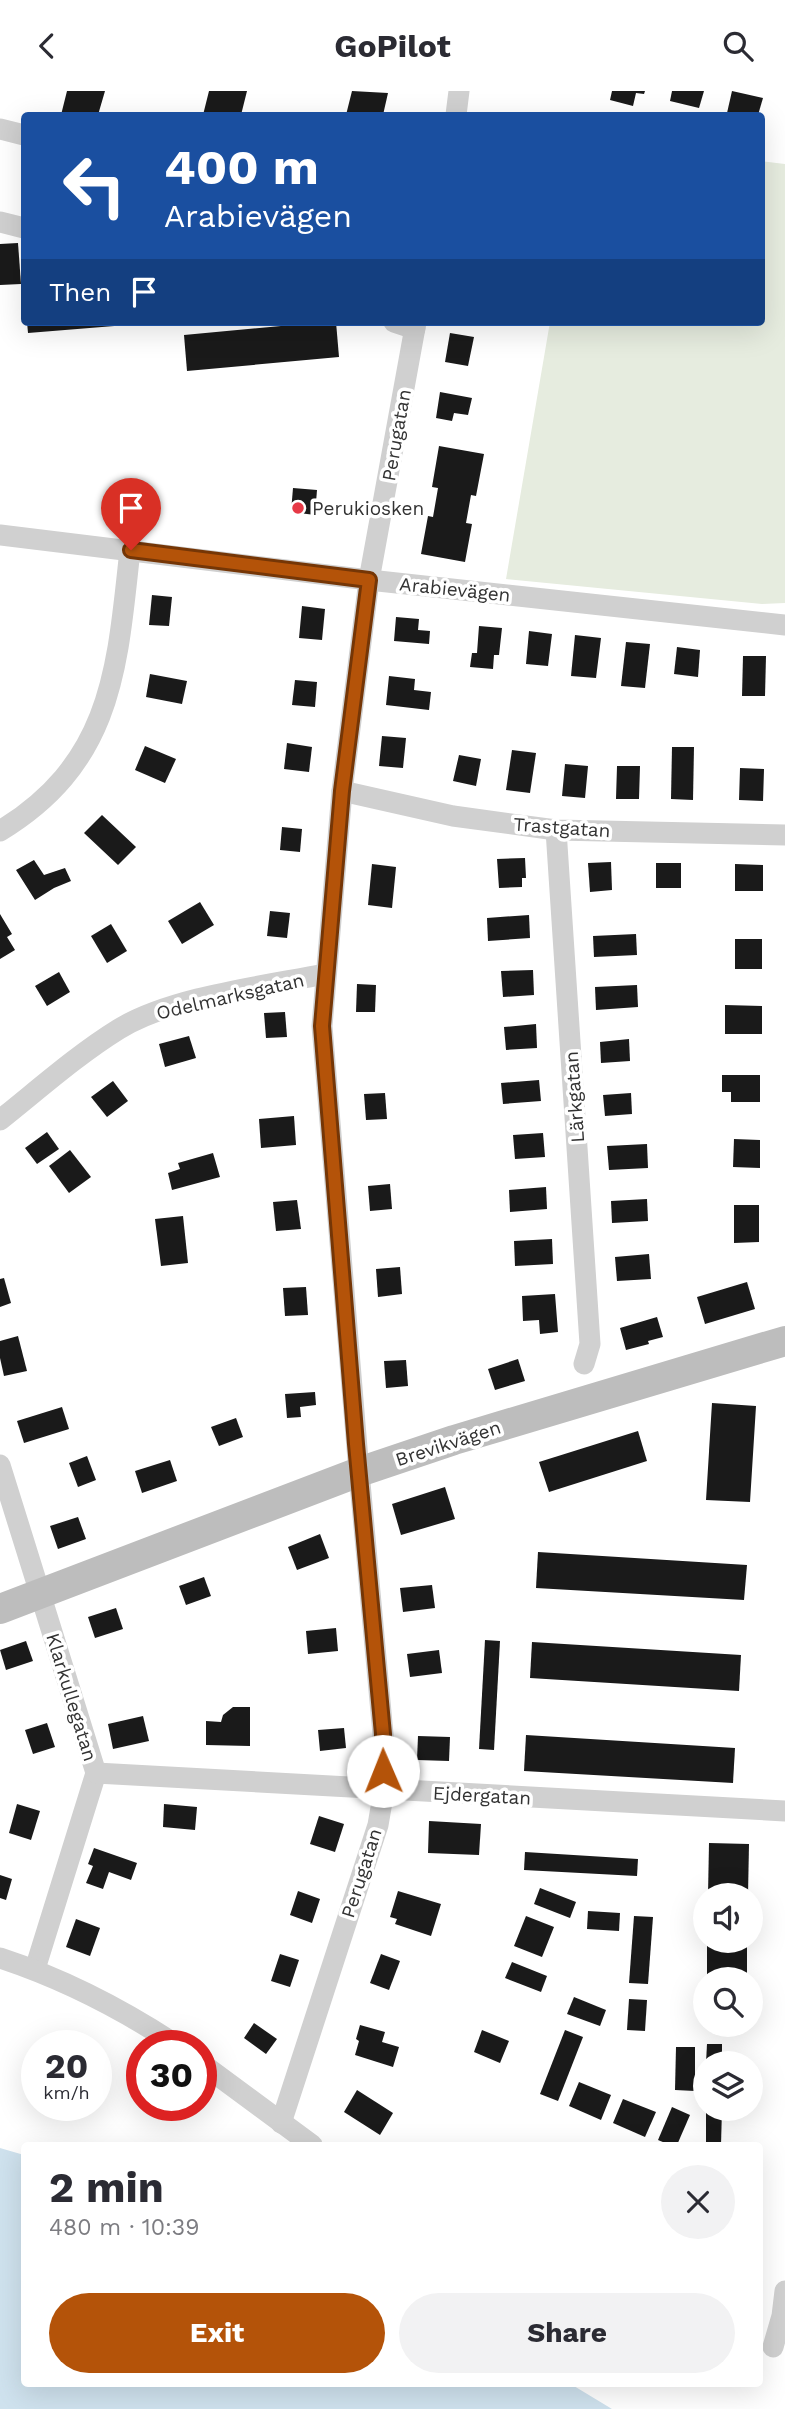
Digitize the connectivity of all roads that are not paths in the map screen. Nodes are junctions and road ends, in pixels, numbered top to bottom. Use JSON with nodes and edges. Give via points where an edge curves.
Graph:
{"nodes":[{"id":1,"x":459,"y":91,"type":"edge"},
{"id":2,"x":456,"y":112,"type":"edge"},
{"id":3,"x":0,"y":129,"type":"edge"},
{"id":4,"x":21,"y":134,"type":"edge"},
{"id":5,"x":0,"y":222,"type":"edge"},
{"id":6,"x":21,"y":227,"type":"edge"},
{"id":7,"x":416,"y":326,"type":"edge"},
{"id":8,"x":0,"y":535,"type":"edge"},
{"id":9,"x":131,"y":550,"type":"junction"},
{"id":10,"x":369,"y":580,"type":"junction"},
{"id":11,"x":785,"y":625,"type":"edge"},
{"id":12,"x":342,"y":791,"type":"junction"},
{"id":13,"x":556,"y":830,"type":"junction"},
{"id":14,"x":0,"y":831,"type":"edge"},
{"id":15,"x":785,"y":835,"type":"edge"},
{"id":16,"x":325,"y":974,"type":"junction"},
{"id":17,"x":0,"y":1120,"type":"edge"},
{"id":18,"x":785,"y":1341,"type":"edge"},
{"id":19,"x":584,"y":1363,"type":"dead end"},
{"id":20,"x":0,"y":1465,"type":"edge"},
{"id":21,"x":359,"y":1472,"type":"junction"},
{"id":22,"x":40,"y":1595,"type":"junction"},
{"id":23,"x":0,"y":1609,"type":"edge"},
{"id":24,"x":96,"y":1773,"type":"junction"},
{"id":25,"x":384,"y":1790,"type":"junction"},
{"id":26,"x":785,"y":1811,"type":"edge"},
{"id":27,"x":0,"y":1958,"type":"edge"},
{"id":28,"x":35,"y":1969,"type":"junction"},
{"id":29,"x":154,"y":2030,"type":"edge"},
{"id":30,"x":217,"y":2075,"type":"edge"},
{"id":31,"x":281,"y":2123,"type":"junction"},
{"id":32,"x":308,"y":2142,"type":"edge"},
{"id":33,"x":785,"y":2291,"type":"edge"},
{"id":34,"x":773,"y":2347,"type":"edge"}],
"edges":[{"from":1,"to":2,"type":"street"},
{"from":3,"to":4,"type":"street"},
{"from":5,"to":6,"type":"street"},
{"from":7,"to":10,"type":"street","name":"Perugatan"},
{"from":8,"to":9,"type":"street","name":"Arabievägen"},
{"from":9,"to":10,"type":"street","name":"Arabievägen"},
{"from":9,"to":14,"type":"street","via":[[120,644],[102,715],[63,779]]},
{"from":10,"to":11,"type":"street","name":"Arabievägen"},
{"from":10,"to":12,"type":"street","name":"Perugatan"},
{"from":12,"to":13,"type":"street","name":"Trastgatan","via":[[453,816]]},
{"from":12,"to":16,"type":"street","name":"Perugatan"},
{"from":13,"to":15,"type":"street","name":"Trastgatan"},
{"from":13,"to":19,"type":"street","name":"Lärkgatan","via":[[590,1344]]},
{"from":16,"to":17,"type":"street","name":"Odelmarksgatan","via":[[153,1013],[101,1041]]},
{"from":16,"to":21,"type":"street","name":"Perugatan","via":[[322,1026]]},
{"from":18,"to":21,"type":"street","name":"Brevikvägen"},
{"from":20,"to":22,"type":"street","name":"Klarkullegatan"},
{"from":21,"to":22,"type":"street","name":"Brevikvägen"},
{"from":21,"to":25,"type":"street","name":"Perugatan"},
{"from":22,"to":23,"type":"street","name":"Brevikvägen"},
{"from":22,"to":24,"type":"street","name":"Klarkullegatan"},
{"from":24,"to":25,"type":"street","name":"Ejdergatan"},
{"from":24,"to":28,"type":"street","name":"Klarkullegatan"},
{"from":25,"to":26,"type":"street","name":"Ejdergatan"},
{"from":25,"to":31,"type":"street","name":"Perugatan","via":[[378,1825]]},
{"from":27,"to":28,"type":"street"},
{"from":28,"to":29,"type":"street"},
{"from":30,"to":31,"type":"street"},
{"from":31,"to":32,"type":"street"},
{"from":33,"to":34,"type":"street"}]}
